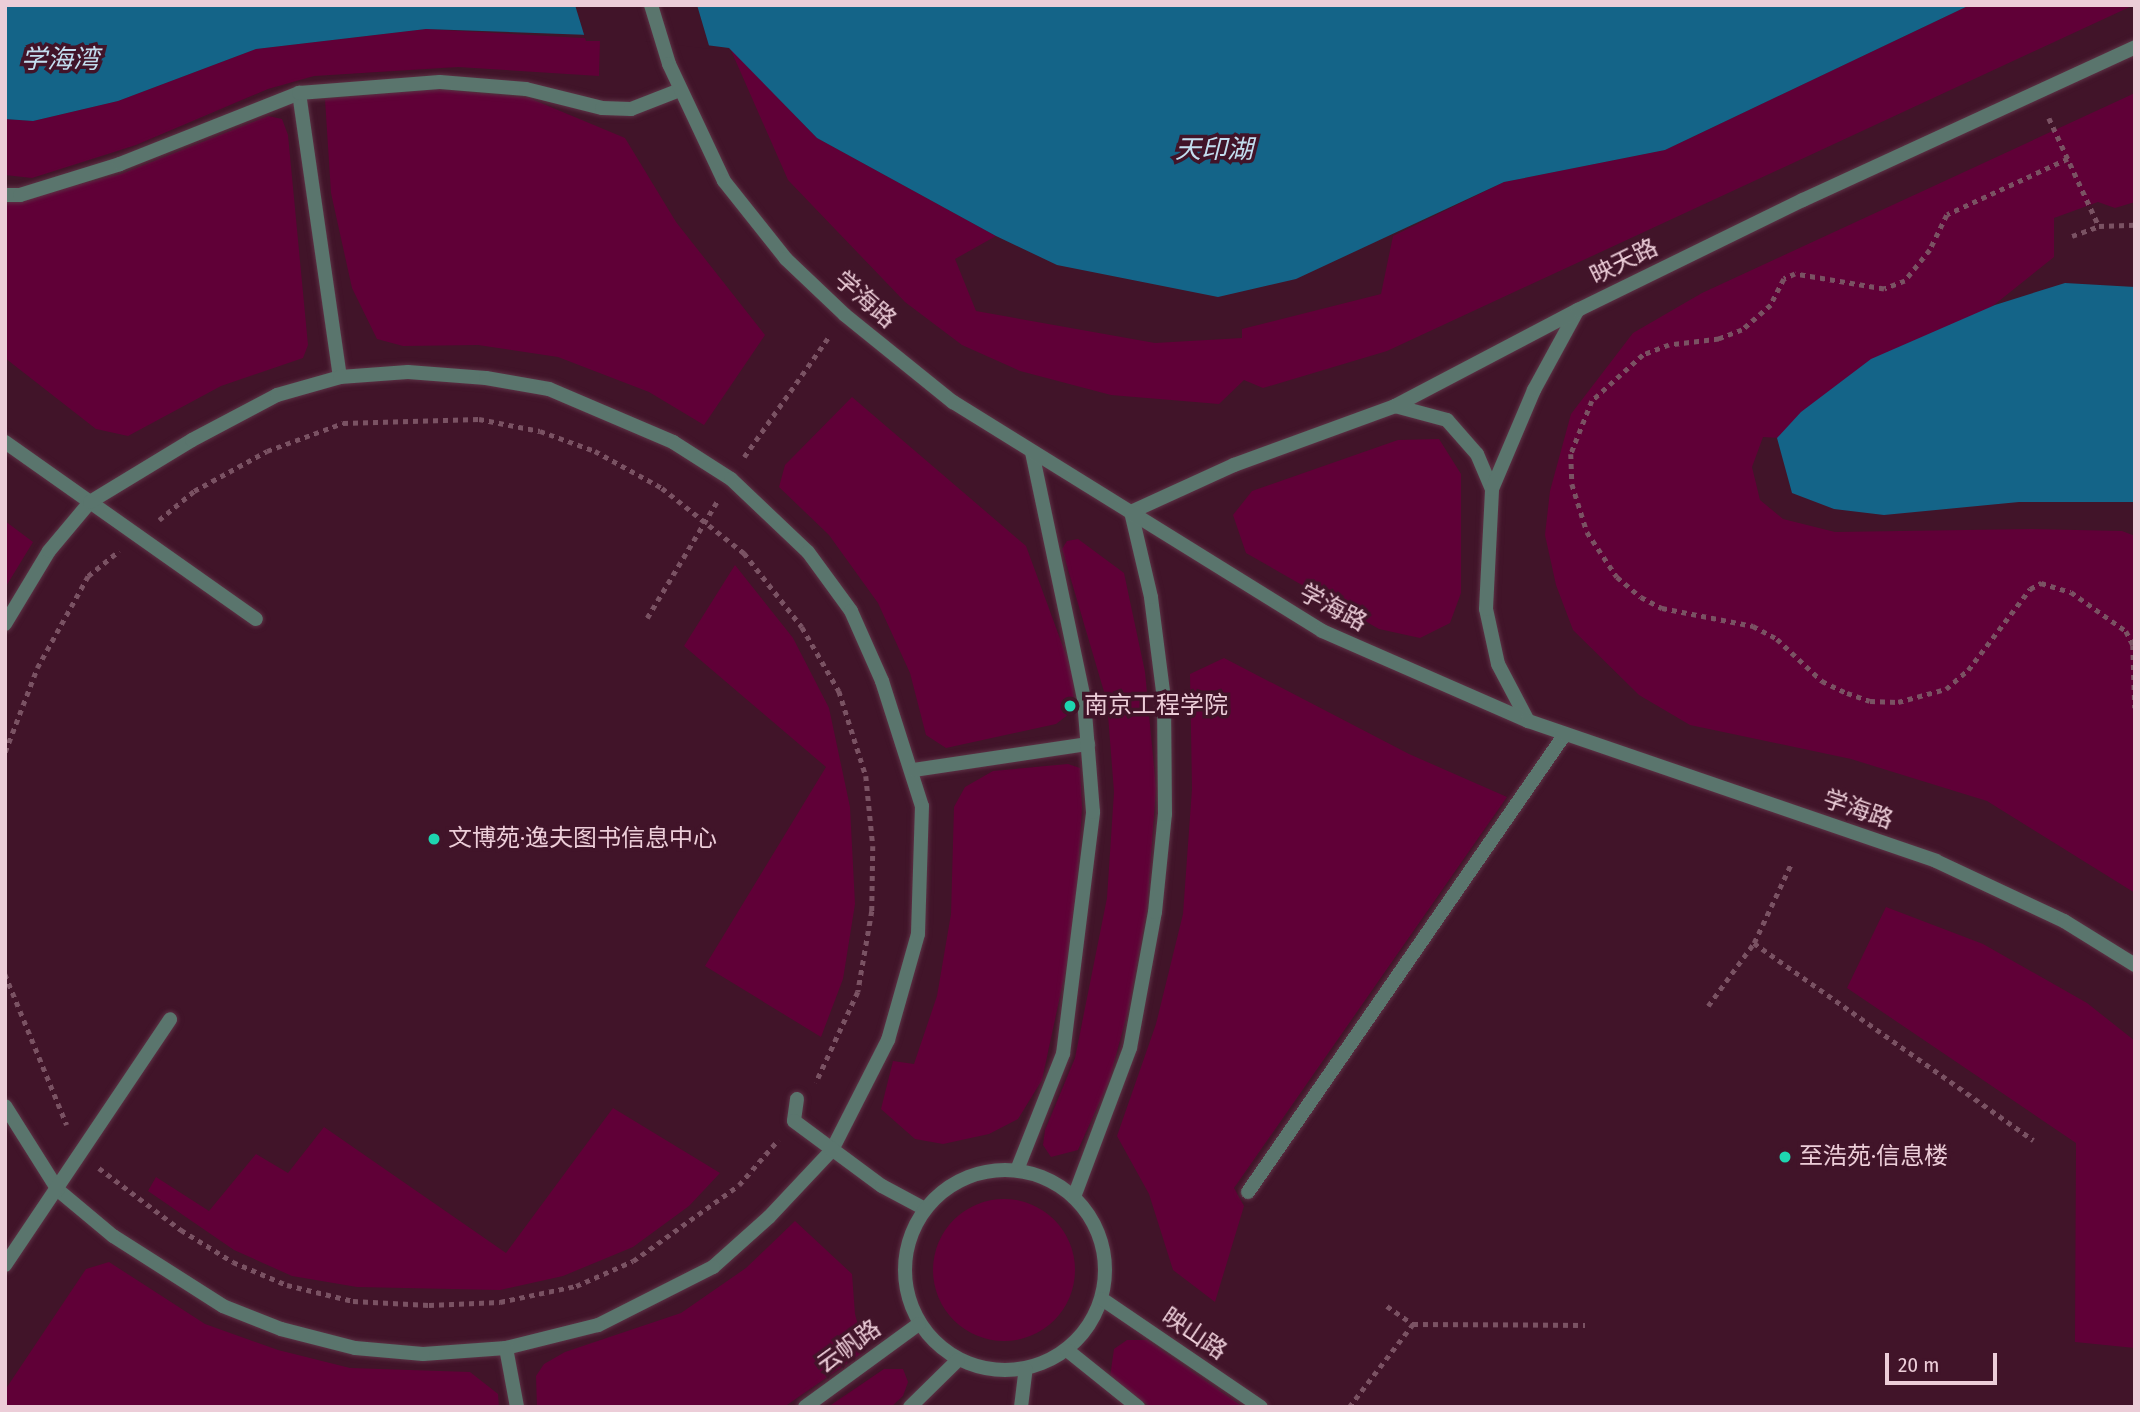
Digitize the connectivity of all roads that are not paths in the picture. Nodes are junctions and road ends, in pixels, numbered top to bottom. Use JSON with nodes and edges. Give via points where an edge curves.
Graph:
{"nodes":[{"id":1,"x":651,"y":5,"type":"edge"},
{"id":2,"x":2135,"y":47,"type":"edge"},
{"id":3,"x":680,"y":90,"type":"junction"},
{"id":4,"x":299,"y":93,"type":"junction"},
{"id":5,"x":5,"y":195,"type":"edge"},
{"id":6,"x":1578,"y":310,"type":"junction"},
{"id":7,"x":340,"y":377,"type":"junction"},
{"id":8,"x":1395,"y":406,"type":"junction"},
{"id":9,"x":5,"y":442,"type":"edge"},
{"id":10,"x":1032,"y":453,"type":"junction"},
{"id":11,"x":1492,"y":489,"type":"junction"},
{"id":12,"x":90,"y":502,"type":"junction"},
{"id":13,"x":1131,"y":512,"type":"junction"},
{"id":14,"x":256,"y":620,"type":"dead end"},
{"id":15,"x":5,"y":624,"type":"edge"},
{"id":16,"x":1528,"y":721,"type":"junction"},
{"id":17,"x":1565,"y":734,"type":"junction"},
{"id":18,"x":1088,"y":744,"type":"junction"},
{"id":19,"x":914,"y":770,"type":"junction"},
{"id":20,"x":2135,"y":965,"type":"edge"},
{"id":21,"x":170,"y":1019,"type":"dead end"},
{"id":22,"x":797,"y":1099,"type":"dead end"},
{"id":23,"x":5,"y":1106,"type":"edge"},
{"id":24,"x":832,"y":1150,"type":"junction"},
{"id":25,"x":1017,"y":1170,"type":"junction"},
{"id":26,"x":58,"y":1190,"type":"junction"},
{"id":27,"x":1248,"y":1192,"type":"dead end"},
{"id":28,"x":1074,"y":1197,"type":"junction"},
{"id":29,"x":925,"y":1209,"type":"junction"},
{"id":30,"x":5,"y":1265,"type":"edge"},
{"id":31,"x":1102,"y":1299,"type":"junction"},
{"id":32,"x":919,"y":1324,"type":"junction"},
{"id":33,"x":506,"y":1348,"type":"junction"},
{"id":34,"x":1067,"y":1350,"type":"junction"},
{"id":35,"x":958,"y":1360,"type":"junction"},
{"id":36,"x":1026,"y":1369,"type":"junction"},
{"id":37,"x":517,"y":1407,"type":"edge"},
{"id":38,"x":805,"y":1407,"type":"edge"},
{"id":39,"x":909,"y":1407,"type":"edge"},
{"id":40,"x":1021,"y":1407,"type":"edge"},
{"id":41,"x":1138,"y":1407,"type":"edge"},
{"id":42,"x":1261,"y":1407,"type":"edge"}],
"edges":[{"from":1,"to":3,"type":"street","name":"学海路"},
{"from":2,"to":6,"type":"street","name":"映天路"},
{"from":3,"to":4,"type":"street","via":[[631,109],[602,108],[526,89],[440,82]]},
{"from":3,"to":10,"type":"street","name":"学海路","via":[[724,181],[786,258],[845,315],[953,402]]},
{"from":4,"to":5,"type":"street","via":[[120,164],[20,195]]},
{"from":4,"to":7,"type":"street"},
{"from":6,"to":8,"type":"street","name":"映天路"},
{"from":6,"to":11,"type":"street","via":[[1534,390]]},
{"from":7,"to":12,"type":"street","via":[[277,395]]},
{"from":7,"to":19,"type":"street","via":[[408,372],[549,389],[661,436],[731,478],[808,552],[851,611]]},
{"from":8,"to":11,"type":"street","via":[[1447,420],[1478,454]]},
{"from":8,"to":13,"type":"street","name":"映天路","via":[[1234,465]]},
{"from":9,"to":12,"type":"street"},
{"from":10,"to":13,"type":"street","name":"学海路"},
{"from":10,"to":18,"type":"street","via":[[1084,699]]},
{"from":11,"to":16,"type":"street","via":[[1486,609],[1498,664]]},
{"from":12,"to":14,"type":"street"},
{"from":12,"to":15,"type":"street","via":[[49,551]]},
{"from":13,"to":16,"type":"street","name":"学海路","via":[[1322,631]]},
{"from":13,"to":28,"type":"street","via":[[1151,597],[1164,699],[1165,814],[1155,912],[1130,1048]]},
{"from":16,"to":17,"type":"street","name":"学海路"},
{"from":17,"to":20,"type":"street","name":"学海路","via":[[1936,861],[2064,920]]},
{"from":17,"to":27,"type":"street"},
{"from":18,"to":19,"type":"street"},
{"from":18,"to":25,"type":"street","via":[[1093,812],[1063,1054]]},
{"from":19,"to":24,"type":"street","via":[[922,806],[918,934],[888,1040]]},
{"from":21,"to":26,"type":"street"},
{"from":22,"to":24,"type":"street","via":[[794,1121]]},
{"from":23,"to":26,"type":"street"},
{"from":24,"to":29,"type":"street","via":[[882,1186]]},
{"from":24,"to":33,"type":"street","via":[[713,1267],[598,1325]]},
{"from":25,"to":28,"type":"street","via":[[1047,1179]]},
{"from":25,"to":29,"type":"street","via":[[966,1177]]},
{"from":26,"to":30,"type":"street"},
{"from":26,"to":33,"type":"street","via":[[167,1273],[223,1306],[281,1329],[355,1349],[409,1353]]},
{"from":28,"to":31,"type":"street","via":[[1091,1218],[1102,1244],[1106,1271]]},
{"from":29,"to":32,"type":"street","via":[[910,1236],[904,1266],[908,1296]]},
{"from":31,"to":34,"type":"street","via":[[1088,1328]]},
{"from":31,"to":42,"type":"street","name":"映山路"},
{"from":32,"to":35,"type":"street"},
{"from":32,"to":38,"type":"street","name":"云帆路"},
{"from":33,"to":37,"type":"street"},
{"from":34,"to":36,"type":"street"},
{"from":34,"to":41,"type":"street"},
{"from":35,"to":36,"type":"street","via":[[991,1371]]},
{"from":35,"to":39,"type":"street"},
{"from":36,"to":40,"type":"street"}]}
